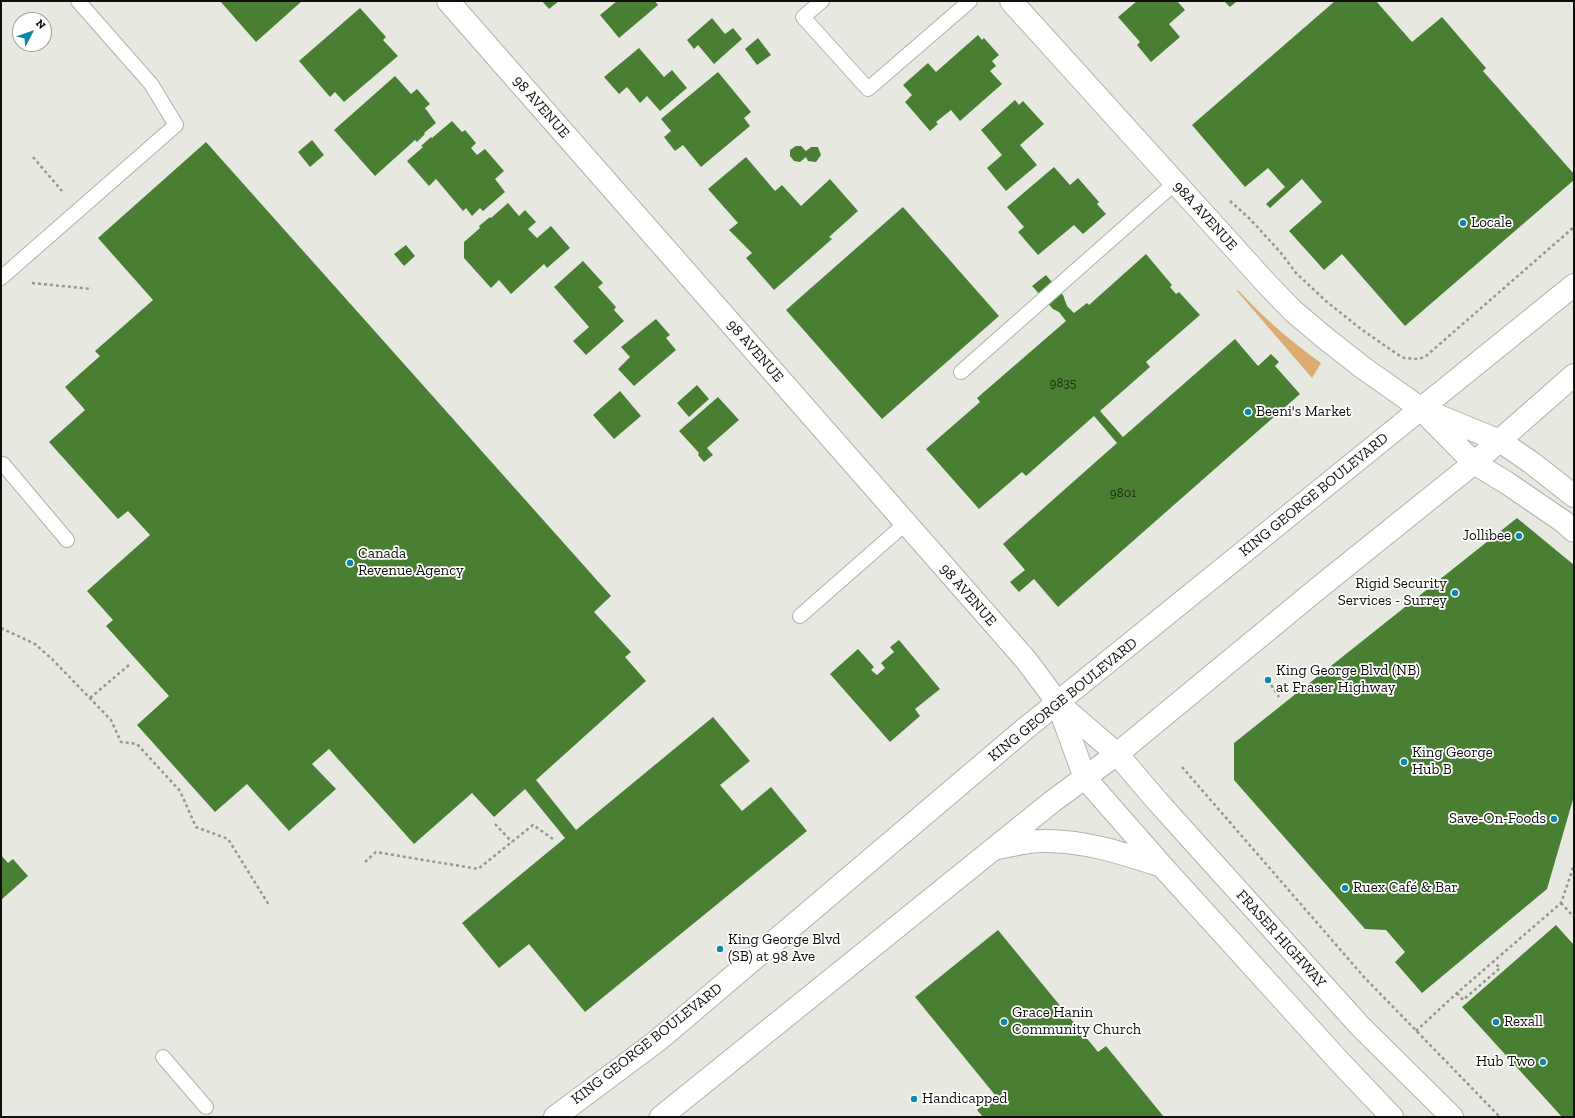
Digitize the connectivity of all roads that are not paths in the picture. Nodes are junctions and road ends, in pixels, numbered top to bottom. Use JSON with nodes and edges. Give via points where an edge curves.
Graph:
{"nodes":[{"id":1,"x":78,"y":1,"type":"edge"},
{"id":2,"x":448,"y":1,"type":"edge"},
{"id":3,"x":822,"y":1,"type":"edge"},
{"id":4,"x":970,"y":1,"type":"edge"},
{"id":5,"x":1011,"y":1,"type":"edge"},
{"id":6,"x":1176,"y":183,"type":"junction"},
{"id":7,"x":1,"y":278,"type":"edge"},
{"id":8,"x":1574,"y":285,"type":"edge"},
{"id":9,"x":961,"y":372,"type":"dead end"},
{"id":10,"x":1574,"y":375,"type":"edge"},
{"id":11,"x":1420,"y":408,"type":"junction"},
{"id":12,"x":1500,"y":441,"type":"junction"},
{"id":13,"x":1474,"y":463,"type":"junction"},
{"id":14,"x":1,"y":466,"type":"edge"},
{"id":15,"x":1574,"y":496,"type":"edge"},
{"id":16,"x":906,"y":523,"type":"junction"},
{"id":17,"x":1574,"y":531,"type":"edge"},
{"id":18,"x":67,"y":540,"type":"dead end"},
{"id":19,"x":800,"y":616,"type":"dead end"},
{"id":20,"x":1058,"y":703,"type":"junction"},
{"id":21,"x":1117,"y":754,"type":"junction"},
{"id":22,"x":1085,"y":778,"type":"junction"},
{"id":23,"x":995,"y":848,"type":"junction"},
{"id":24,"x":1162,"y":866,"type":"junction"},
{"id":25,"x":163,"y":1057,"type":"dead end"},
{"id":26,"x":206,"y":1107,"type":"dead end"},
{"id":27,"x":555,"y":1117,"type":"edge"},
{"id":28,"x":661,"y":1117,"type":"edge"},
{"id":29,"x":1392,"y":1117,"type":"edge"},
{"id":30,"x":1452,"y":1117,"type":"edge"}],
"edges":[{"from":1,"to":7,"type":"lane","via":[[151,84],[176,125]]},
{"from":2,"to":16,"type":"main road","name":"98 AVENUE"},
{"from":3,"to":4,"type":"lane","via":[[803,17],[868,89]]},
{"from":5,"to":6,"type":"main road","name":"98A AVENUE"},
{"from":6,"to":9,"type":"lane"},
{"from":6,"to":11,"type":"main road","name":"98A AVENUE","via":[[1294,311],[1362,367]]},
{"from":8,"to":11,"type":"main road","name":"KING GEORGE BOULEVARD"},
{"from":10,"to":12,"type":"main road"},
{"from":11,"to":12,"type":"main road"},
{"from":11,"to":13,"type":"main road"},
{"from":11,"to":20,"type":"main road","name":"KING GEORGE BOULEVARD"},
{"from":12,"to":13,"type":"main road"},
{"from":12,"to":15,"type":"main road"},
{"from":13,"to":17,"type":"main road","via":[[1513,487]]},
{"from":13,"to":21,"type":"main road"},
{"from":14,"to":18,"type":"lane","via":[[3,464]]},
{"from":16,"to":19,"type":"lane"},
{"from":16,"to":20,"type":"main road","name":"98 AVENUE","via":[[1026,660]]},
{"from":20,"to":21,"type":"main road","name":"FRASER HIGHWAY"},
{"from":20,"to":22,"type":"main road"},
{"from":20,"to":27,"type":"main road","name":"KING GEORGE BOULEVARD","via":[[657,1041]]},
{"from":21,"to":22,"type":"main road"},
{"from":21,"to":30,"type":"main road","name":"FRASER HIGHWAY","via":[[1360,1026]]},
{"from":22,"to":23,"type":"main road"},
{"from":22,"to":24,"type":"main road"},
{"from":23,"to":24,"type":"main road","via":[[1041,841],[1084,844]]},
{"from":23,"to":28,"type":"main road"},
{"from":24,"to":29,"type":"main road"},
{"from":25,"to":26,"type":"lane"}]}
